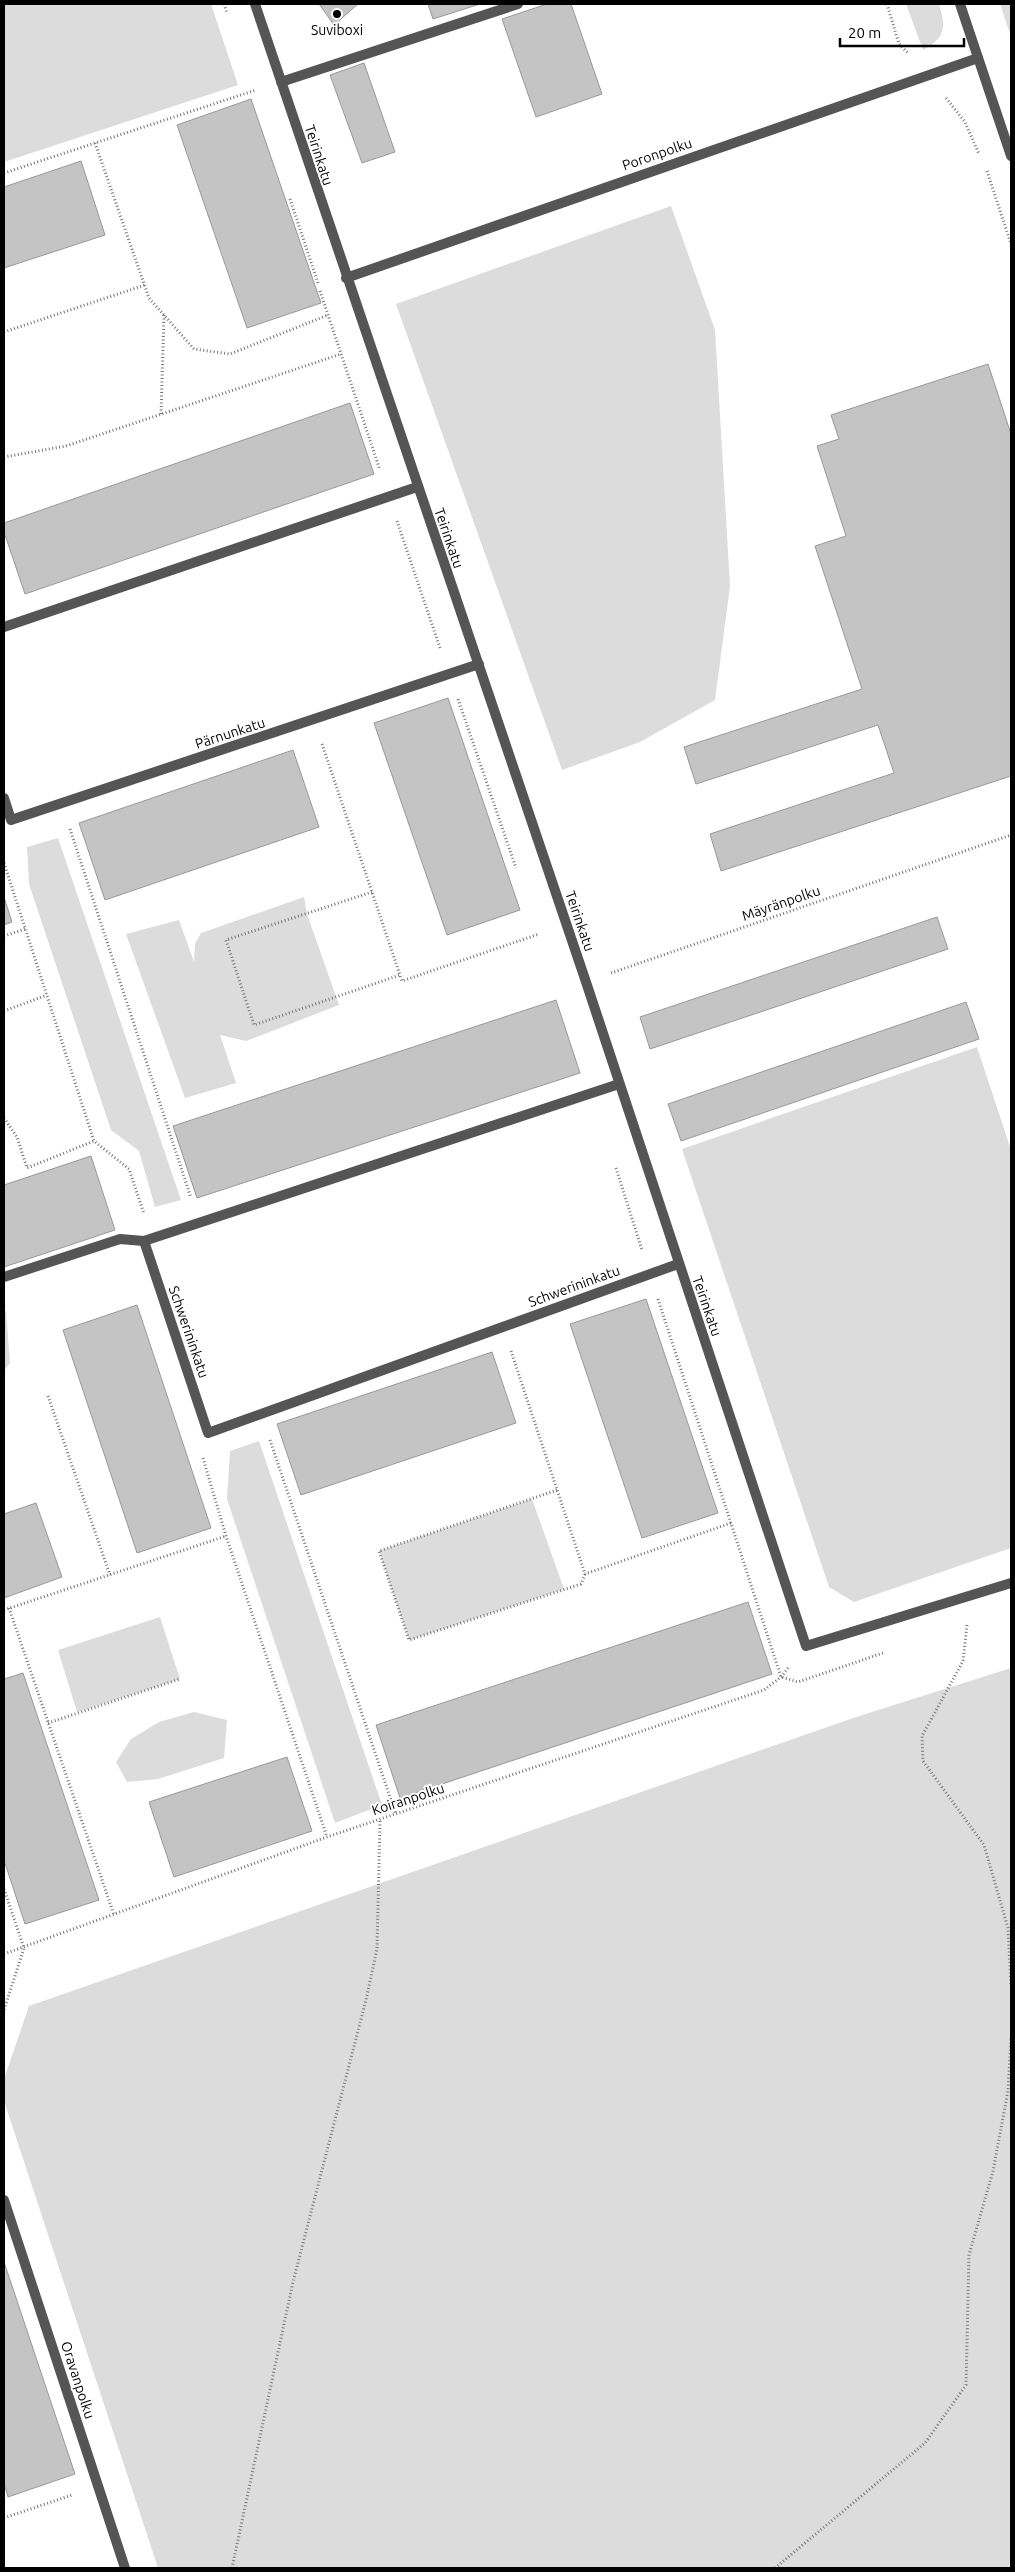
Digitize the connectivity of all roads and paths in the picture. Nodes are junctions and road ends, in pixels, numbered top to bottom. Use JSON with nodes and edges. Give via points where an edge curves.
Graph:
{"nodes":[{"id":1,"x":255,"y":4,"type":"edge"},
{"id":2,"x":518,"y":4,"type":"edge"},
{"id":3,"x":887,"y":4,"type":"edge"},
{"id":4,"x":960,"y":4,"type":"edge"},
{"id":5,"x":978,"y":58,"type":"junction"},
{"id":6,"x":929,"y":77,"type":"junction"},
{"id":7,"x":281,"y":82,"type":"junction"},
{"id":8,"x":95,"y":143,"type":"junction"},
{"id":9,"x":1011,"y":156,"type":"edge"},
{"id":10,"x":4,"y":174,"type":"edge"},
{"id":11,"x":1011,"y":244,"type":"edge"},
{"id":12,"x":346,"y":278,"type":"junction"},
{"id":13,"x":145,"y":285,"type":"junction"},
{"id":14,"x":164,"y":315,"type":"junction"},
{"id":15,"x":328,"y":315,"type":"dead end"},
{"id":16,"x":4,"y":332,"type":"edge"},
{"id":17,"x":341,"y":354,"type":"dead end"},
{"id":18,"x":161,"y":414,"type":"junction"},
{"id":19,"x":4,"y":457,"type":"edge"},
{"id":20,"x":417,"y":487,"type":"junction"},
{"id":21,"x":4,"y":627,"type":"edge"},
{"id":22,"x":479,"y":664,"type":"junction"},
{"id":23,"x":319,"y":737,"type":"dead end"},
{"id":24,"x":4,"y":798,"type":"edge"},
{"id":25,"x":67,"y":821,"type":"dead end"},
{"id":26,"x":1011,"y":835,"type":"edge"},
{"id":27,"x":4,"y":863,"type":"edge"},
{"id":28,"x":372,"y":892,"type":"junction"},
{"id":29,"x":25,"y":929,"type":"junction"},
{"id":30,"x":539,"y":934,"type":"dead end"},
{"id":31,"x":4,"y":936,"type":"edge"},
{"id":32,"x":400,"y":975,"type":"junction"},
{"id":33,"x":586,"y":982,"type":"junction"},
{"id":34,"x":47,"y":994,"type":"junction"},
{"id":35,"x":4,"y":1011,"type":"edge"},
{"id":36,"x":619,"y":1084,"type":"junction"},
{"id":37,"x":4,"y":1118,"type":"edge"},
{"id":38,"x":94,"y":1141,"type":"junction"},
{"id":39,"x":199,"y":1223,"type":"junction"},
{"id":40,"x":149,"y":1240,"type":"junction"},
{"id":41,"x":678,"y":1264,"type":"junction"},
{"id":42,"x":4,"y":1276,"type":"edge"},
{"id":43,"x":503,"y":1326,"type":"junction"},
{"id":44,"x":48,"y":1396,"type":"dead end"},
{"id":45,"x":208,"y":1433,"type":"junction"},
{"id":46,"x":268,"y":1434,"type":"dead end"},
{"id":47,"x":557,"y":1490,"type":"junction"},
{"id":48,"x":731,"y":1523,"type":"dead end"},
{"id":49,"x":226,"y":1536,"type":"junction"},
{"id":50,"x":585,"y":1574,"type":"junction"},
{"id":51,"x":110,"y":1575,"type":"junction"},
{"id":52,"x":1011,"y":1583,"type":"edge"},
{"id":53,"x":9,"y":1608,"type":"junction"},
{"id":54,"x":4,"y":1610,"type":"edge"},
{"id":55,"x":967,"y":1625,"type":"dead end"},
{"id":56,"x":806,"y":1646,"type":"junction"},
{"id":57,"x":180,"y":1679,"type":"dead end"},
{"id":58,"x":48,"y":1723,"type":"junction"},
{"id":59,"x":396,"y":1815,"type":"junction"},
{"id":60,"x":380,"y":1820,"type":"junction"},
{"id":61,"x":327,"y":1837,"type":"junction"},
{"id":62,"x":4,"y":1889,"type":"edge"},
{"id":63,"x":114,"y":1915,"type":"junction"},
{"id":64,"x":24,"y":1948,"type":"junction"},
{"id":65,"x":4,"y":1954,"type":"edge"},
{"id":66,"x":1011,"y":1984,"type":"edge"},
{"id":67,"x":4,"y":2010,"type":"edge"},
{"id":68,"x":1011,"y":2038,"type":"edge"},
{"id":69,"x":4,"y":2200,"type":"edge"},
{"id":70,"x":98,"y":2486,"type":"junction"},
{"id":71,"x":4,"y":2518,"type":"edge"},
{"id":72,"x":126,"y":2568,"type":"edge"},
{"id":73,"x":232,"y":2568,"type":"edge"},
{"id":74,"x":775,"y":2568,"type":"edge"}],
"edges":[{"from":1,"to":7,"type":"street","name":"Teirinkatu"},
{"from":2,"to":7,"type":"street"},
{"from":3,"to":6,"type":"path","via":[[899,44]]},
{"from":4,"to":5,"type":"street"},
{"from":5,"to":6,"type":"street","name":"Poronpolku"},
{"from":5,"to":9,"type":"street"},
{"from":6,"to":11,"type":"path","via":[[965,122],[987,171]]},
{"from":6,"to":12,"type":"street","name":"Poronpolku","via":[[840,105]]},
{"from":7,"to":8,"type":"path"},
{"from":7,"to":12,"type":"street","name":"Teirinkatu"},
{"from":8,"to":10,"type":"path"},
{"from":8,"to":13,"type":"path"},
{"from":12,"to":20,"type":"street","name":"Teirinkatu"},
{"from":13,"to":14,"type":"path","via":[[149,298]]},
{"from":13,"to":16,"type":"path"},
{"from":14,"to":15,"type":"path","via":[[194,349],[230,354]]},
{"from":14,"to":18,"type":"path"},
{"from":17,"to":18,"type":"path"},
{"from":18,"to":19,"type":"path","via":[[66,446]]},
{"from":20,"to":21,"type":"street"},
{"from":20,"to":22,"type":"street","name":"Teirinkatu"},
{"from":22,"to":24,"type":"street","name":"Pärnunkatu","via":[[11,820]]},
{"from":22,"to":33,"type":"street","name":"Teirinkatu"},
{"from":23,"to":28,"type":"path"},
{"from":25,"to":39,"type":"path"},
{"from":26,"to":33,"type":"path","name":"Mäyränpolku"},
{"from":27,"to":29,"type":"path"},
{"from":28,"to":32,"type":"path"},
{"from":28,"to":32,"type":"path","via":[[226,940],[254,1025]]},
{"from":29,"to":31,"type":"path"},
{"from":29,"to":34,"type":"path"},
{"from":30,"to":32,"type":"path","via":[[402,981]]},
{"from":33,"to":36,"type":"street","name":"Teirinkatu"},
{"from":34,"to":35,"type":"path"},
{"from":34,"to":38,"type":"path"},
{"from":36,"to":39,"type":"street"},
{"from":36,"to":41,"type":"street","name":"Teirinkatu"},
{"from":37,"to":38,"type":"path","via":[[17,1137],[27,1168]]},
{"from":38,"to":40,"type":"path","via":[[129,1169]]},
{"from":39,"to":40,"type":"street"},
{"from":40,"to":42,"type":"street","via":[[120,1240]]},
{"from":40,"to":45,"type":"street","name":"Schwerininkatu"},
{"from":41,"to":43,"type":"street","name":"Schwerininkatu"},
{"from":41,"to":56,"type":"street","name":"Teirinkatu"},
{"from":43,"to":45,"type":"street","name":"Schwerininkatu"},
{"from":43,"to":47,"type":"path"},
{"from":44,"to":51,"type":"path"},
{"from":45,"to":49,"type":"path","via":[[200,1447]]},
{"from":46,"to":59,"type":"path"},
{"from":47,"to":50,"type":"path"},
{"from":47,"to":50,"type":"path","via":[[379,1551],[409,1640],[581,1584]]},
{"from":48,"to":50,"type":"path"},
{"from":49,"to":51,"type":"path"},
{"from":49,"to":61,"type":"path"},
{"from":51,"to":53,"type":"path"},
{"from":52,"to":56,"type":"street"},
{"from":53,"to":54,"type":"path"},
{"from":53,"to":58,"type":"path"},
{"from":55,"to":66,"type":"path","via":[[963,1661],[922,1736],[923,1761],[984,1845],[1008,1928]]},
{"from":56,"to":59,"type":"path","name":"Koiranpolku","via":[[781,1678],[764,1690]]},
{"from":57,"to":58,"type":"path"},
{"from":58,"to":63,"type":"path"},
{"from":59,"to":60,"type":"path","name":"Koiranpolku"},
{"from":60,"to":61,"type":"path","name":"Koiranpolku"},
{"from":60,"to":73,"type":"path","via":[[377,1949],[293,2282]]},
{"from":61,"to":63,"type":"path","name":"Koiranpolku"},
{"from":62,"to":64,"type":"path"},
{"from":63,"to":64,"type":"path","name":"Koiranpolku"},
{"from":64,"to":65,"type":"path","name":"Koiranpolku"},
{"from":64,"to":67,"type":"path"},
{"from":68,"to":74,"type":"path","via":[[1008,2091],[993,2171],[969,2255],[966,2385],[925,2443]]},
{"from":69,"to":70,"type":"street","name":"Oravanpolku"},
{"from":70,"to":71,"type":"path"},
{"from":70,"to":72,"type":"street","name":"Oravanpolku"}]}
